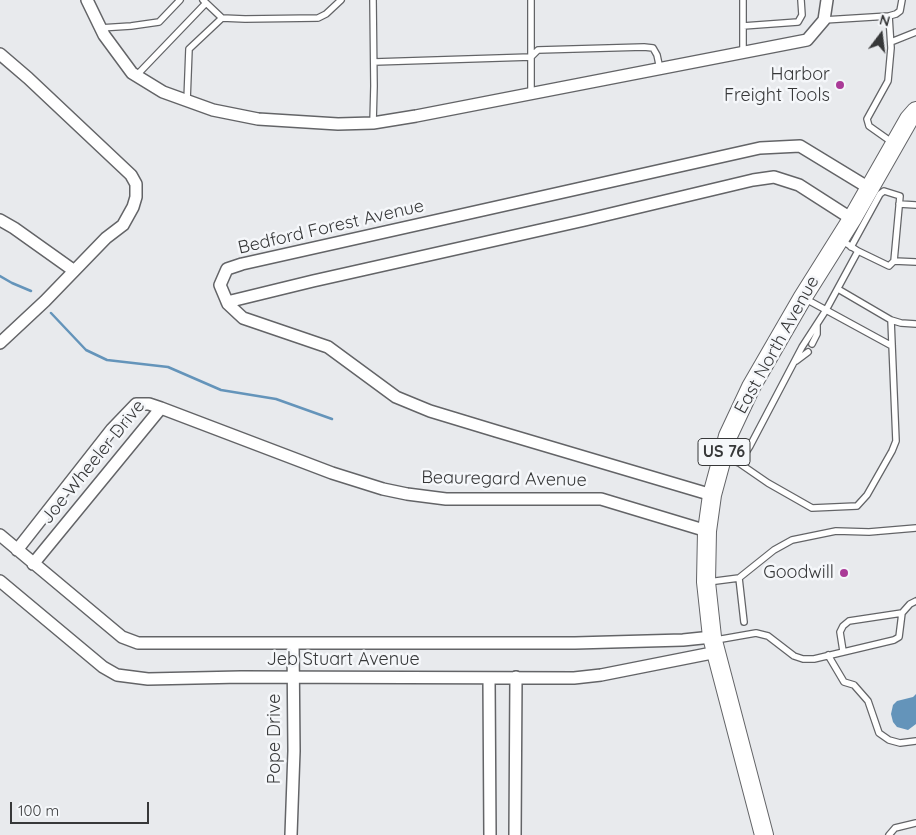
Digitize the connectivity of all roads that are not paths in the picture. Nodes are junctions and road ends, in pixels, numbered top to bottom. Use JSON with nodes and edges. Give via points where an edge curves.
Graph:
{"nodes":[{"id":1,"x":87,"y":0,"type":"edge"},
{"id":2,"x":180,"y":0,"type":"edge"},
{"id":3,"x":341,"y":0,"type":"edge"},
{"id":4,"x":372,"y":0,"type":"edge"},
{"id":5,"x":530,"y":0,"type":"edge"},
{"id":6,"x":742,"y":0,"type":"edge"},
{"id":7,"x":800,"y":0,"type":"edge"},
{"id":8,"x":827,"y":0,"type":"edge"},
{"id":9,"x":902,"y":0,"type":"edge"},
{"id":10,"x":205,"y":1,"type":"edge"},
{"id":11,"x":889,"y":16,"type":"junction"},
{"id":12,"x":222,"y":18,"type":"junction"},
{"id":13,"x":824,"y":20,"type":"junction"},
{"id":14,"x":743,"y":26,"type":"junction"},
{"id":15,"x":100,"y":28,"type":"junction"},
{"id":16,"x":916,"y":32,"type":"edge"},
{"id":17,"x":891,"y":42,"type":"junction"},
{"id":18,"x":743,"y":52,"type":"junction"},
{"id":19,"x":0,"y":54,"type":"edge"},
{"id":20,"x":531,"y":57,"type":"junction"},
{"id":21,"x":374,"y":62,"type":"junction"},
{"id":22,"x":660,"y":69,"type":"junction"},
{"id":23,"x":136,"y":76,"type":"junction"},
{"id":24,"x":531,"y":95,"type":"junction"},
{"id":25,"x":188,"y":101,"type":"junction"},
{"id":26,"x":916,"y":111,"type":"edge"},
{"id":27,"x":374,"y":123,"type":"junction"},
{"id":28,"x":894,"y":144,"type":"junction"},
{"id":29,"x":871,"y":193,"type":"junction"},
{"id":30,"x":899,"y":204,"type":"junction"},
{"id":31,"x":916,"y":205,"type":"edge"},
{"id":32,"x":852,"y":219,"type":"junction"},
{"id":33,"x":0,"y":220,"type":"edge"},
{"id":34,"x":845,"y":243,"type":"junction"},
{"id":35,"x":858,"y":251,"type":"junction"},
{"id":36,"x":894,"y":261,"type":"junction"},
{"id":37,"x":916,"y":262,"type":"edge"},
{"id":38,"x":73,"y":270,"type":"junction"},
{"id":39,"x":838,"y":288,"type":"junction"},
{"id":40,"x":803,"y":297,"type":"junction"},
{"id":41,"x":227,"y":302,"type":"junction"},
{"id":42,"x":826,"y":310,"type":"junction"},
{"id":43,"x":891,"y":320,"type":"junction"},
{"id":44,"x":817,"y":324,"type":"junction"},
{"id":45,"x":916,"y":324,"type":"edge"},
{"id":46,"x":0,"y":343,"type":"edge"},
{"id":47,"x":812,"y":344,"type":"dead end"},
{"id":48,"x":892,"y":346,"type":"junction"},
{"id":49,"x":808,"y":352,"type":"dead end"},
{"id":50,"x":794,"y":362,"type":"junction"},
{"id":51,"x":161,"y":408,"type":"junction"},
{"id":52,"x":722,"y":458,"type":"junction"},
{"id":53,"x":739,"y":463,"type":"junction"},
{"id":54,"x":712,"y":495,"type":"junction"},
{"id":55,"x":916,"y":528,"type":"edge"},
{"id":56,"x":707,"y":531,"type":"junction"},
{"id":57,"x":0,"y":535,"type":"edge"},
{"id":58,"x":17,"y":550,"type":"junction"},
{"id":59,"x":33,"y":564,"type":"junction"},
{"id":60,"x":739,"y":578,"type":"junction"},
{"id":61,"x":0,"y":581,"type":"edge"},
{"id":62,"x":706,"y":582,"type":"junction"},
{"id":63,"x":916,"y":601,"type":"edge"},
{"id":64,"x":902,"y":613,"type":"junction"},
{"id":65,"x":744,"y":622,"type":"dead end"},
{"id":66,"x":293,"y":643,"type":"junction"},
{"id":67,"x":714,"y":643,"type":"junction"},
{"id":68,"x":843,"y":651,"type":"junction"},
{"id":69,"x":828,"y":655,"type":"junction"},
{"id":70,"x":293,"y":677,"type":"junction"},
{"id":71,"x":516,"y":678,"type":"junction"},
{"id":72,"x":489,"y":679,"type":"junction"},
{"id":73,"x":916,"y":741,"type":"edge"},
{"id":74,"x":916,"y":822,"type":"edge"},
{"id":75,"x":291,"y":835,"type":"edge"},
{"id":76,"x":490,"y":835,"type":"edge"},
{"id":77,"x":515,"y":835,"type":"edge"},
{"id":78,"x":764,"y":835,"type":"edge"},
{"id":79,"x":889,"y":835,"type":"edge"}],
"edges":[{"from":1,"to":15,"type":"street"},
{"from":2,"to":15,"type":"lane","via":[[159,22]]},
{"from":3,"to":12,"type":"lane","via":[[318,18]]},
{"from":4,"to":21,"type":"lane"},
{"from":5,"to":20,"type":"lane"},
{"from":6,"to":14,"type":"lane"},
{"from":7,"to":14,"type":"lane","via":[[802,15],[798,22]]},
{"from":8,"to":13,"type":"street"},
{"from":9,"to":11,"type":"lane","via":[[900,11]]},
{"from":10,"to":12,"type":"lane"},
{"from":10,"to":23,"type":"lane"},
{"from":11,"to":13,"type":"lane"},
{"from":11,"to":17,"type":"lane"},
{"from":12,"to":25,"type":"lane","via":[[189,49]]},
{"from":13,"to":18,"type":"street","via":[[807,40]]},
{"from":14,"to":18,"type":"lane"},
{"from":15,"to":23,"type":"street"},
{"from":16,"to":17,"type":"lane"},
{"from":17,"to":28,"type":"lane","via":[[888,81],[867,119],[869,126]]},
{"from":18,"to":22,"type":"street"},
{"from":19,"to":38,"type":"street","via":[[131,175],[136,184],[133,207],[123,225]]},
{"from":20,"to":21,"type":"lane"},
{"from":20,"to":22,"type":"lane","via":[[538,50],[644,46],[653,48]]},
{"from":20,"to":24,"type":"lane"},
{"from":21,"to":27,"type":"lane"},
{"from":22,"to":24,"type":"street"},
{"from":23,"to":25,"type":"street","via":[[163,92]]},
{"from":24,"to":27,"type":"street"},
{"from":25,"to":27,"type":"street","via":[[258,119]]},
{"from":26,"to":28,"type":"main road","name":"East North Avenue","number":"US 76"},
{"from":28,"to":29,"type":"main road","name":"East North Avenue","number":"US 76"},
{"from":29,"to":30,"type":"lane","via":[[884,191],[900,196]]},
{"from":29,"to":32,"type":"main road","name":"East North Avenue","number":"US 76"},
{"from":29,"to":34,"type":"lane"},
{"from":29,"to":41,"type":"street","name":"Bedford Forest Avenue","via":[[800,146],[760,148],[242,264],[227,269],[220,285]]},
{"from":30,"to":31,"type":"lane"},
{"from":30,"to":36,"type":"lane"},
{"from":32,"to":34,"type":"main road","name":"East North Avenue","number":"US 76"},
{"from":32,"to":41,"type":"street","via":[[799,185],[774,177]]},
{"from":33,"to":38,"type":"street"},
{"from":34,"to":35,"type":"lane"},
{"from":34,"to":40,"type":"main road","name":"East North Avenue","number":"US 76"},
{"from":35,"to":36,"type":"lane","via":[[889,266]]},
{"from":35,"to":39,"type":"lane"},
{"from":36,"to":37,"type":"lane"},
{"from":38,"to":46,"type":"street"},
{"from":39,"to":42,"type":"lane"},
{"from":39,"to":43,"type":"lane"},
{"from":40,"to":42,"type":"lane"},
{"from":40,"to":52,"type":"main road","name":"East North Avenue","number":"US 76","via":[[751,387],[728,436]]},
{"from":41,"to":54,"type":"street","name":"Beauregard Avenue","via":[[243,318],[328,347],[396,397],[430,411]]},
{"from":42,"to":44,"type":"lane"},
{"from":42,"to":48,"type":"lane"},
{"from":43,"to":45,"type":"lane"},
{"from":43,"to":48,"type":"lane"},
{"from":44,"to":47,"type":"lane"},
{"from":44,"to":50,"type":"lane"},
{"from":48,"to":53,"type":"lane","via":[[896,440],[867,495],[857,506],[812,508]]},
{"from":49,"to":50,"type":"lane"},
{"from":50,"to":53,"type":"lane"},
{"from":51,"to":56,"type":"street","name":"Beauregard Avenue","via":[[383,489],[446,499],[601,499]]},
{"from":51,"to":58,"type":"street","name":"Joe Wheeler Drive","via":[[136,404],[112,429]]},
{"from":51,"to":59,"type":"street","name":"Joe Wheeler Drive"},
{"from":52,"to":53,"type":"lane"},
{"from":52,"to":54,"type":"main road","name":"East North Avenue","number":"US 76"},
{"from":54,"to":56,"type":"main road","name":"East North Avenue","number":"US 76"},
{"from":55,"to":60,"type":"lane","via":[[836,531],[792,540]]},
{"from":56,"to":62,"type":"main road","name":"East North Avenue","number":"US 76"},
{"from":57,"to":58,"type":"street","name":"Jeb Stuart Avenue"},
{"from":58,"to":59,"type":"street","name":"Jeb Stuart Avenue"},
{"from":59,"to":66,"type":"street","name":"Jeb Stuart Avenue","via":[[122,637],[138,642]]},
{"from":60,"to":62,"type":"lane"},
{"from":60,"to":65,"type":"lane"},
{"from":61,"to":70,"type":"street","name":"Jeb Stuart Avenue","via":[[117,676],[148,679]]},
{"from":62,"to":67,"type":"main road","name":"East North Avenue","number":"US 76"},
{"from":63,"to":64,"type":"lane"},
{"from":64,"to":68,"type":"lane","via":[[900,637]]},
{"from":64,"to":68,"type":"lane","via":[[849,621],[840,632]]},
{"from":66,"to":67,"type":"street","name":"Jeb Stuart Avenue","via":[[683,640]]},
{"from":66,"to":70,"type":"street","name":"Pope Drive"},
{"from":67,"to":69,"type":"lane","via":[[756,633],[768,636],[803,659]]},
{"from":67,"to":71,"type":"street","name":"Jeb Stuart Avenue","via":[[601,675]]},
{"from":67,"to":78,"type":"main road","name":"East North Avenue","number":"US 76"},
{"from":68,"to":69,"type":"lane"},
{"from":69,"to":73,"type":"lane","via":[[844,682],[854,685],[868,701],[879,733],[900,743]]},
{"from":70,"to":72,"type":"street","name":"Jeb Stuart Avenue"},
{"from":70,"to":75,"type":"street","name":"Pope Drive"},
{"from":71,"to":72,"type":"street","name":"Jeb Stuart Avenue"},
{"from":71,"to":77,"type":"street"},
{"from":72,"to":76,"type":"street"},
{"from":74,"to":79,"type":"lane","via":[[895,828]]}]}
